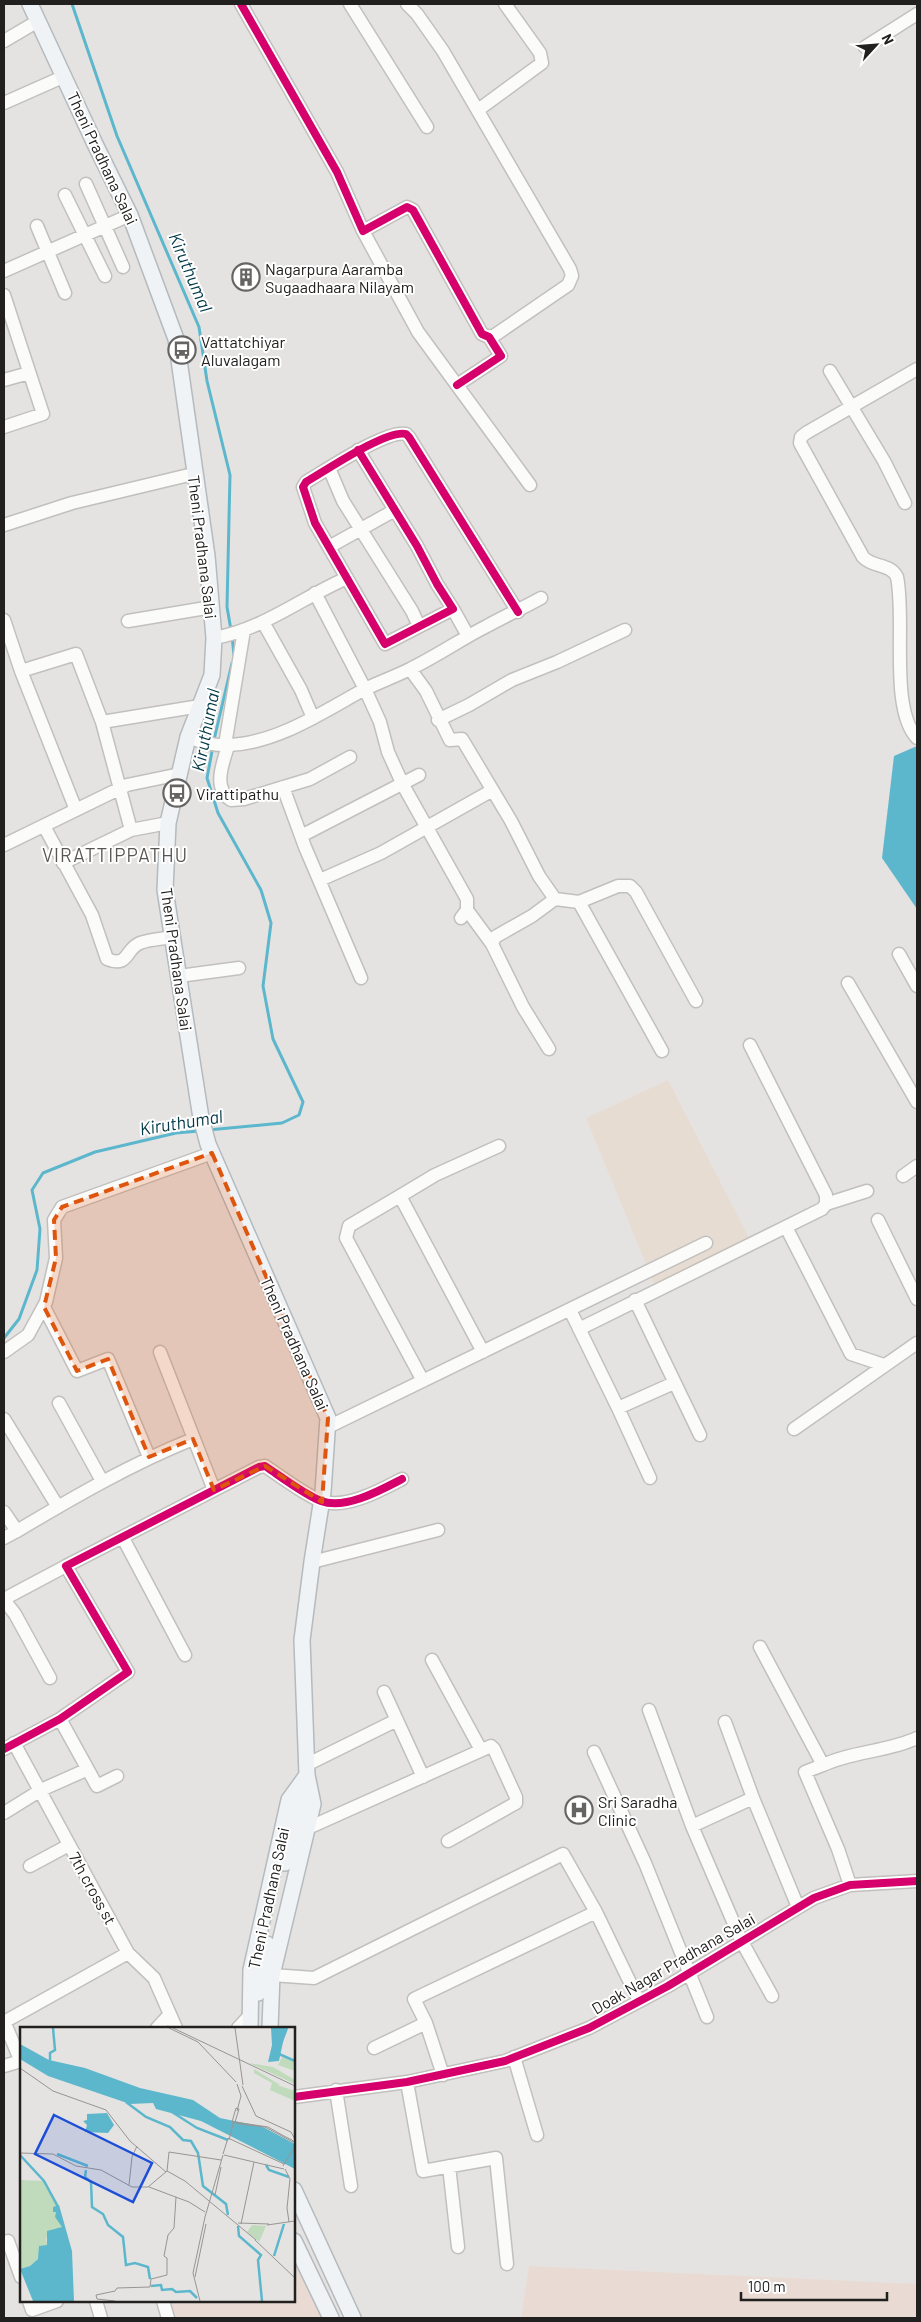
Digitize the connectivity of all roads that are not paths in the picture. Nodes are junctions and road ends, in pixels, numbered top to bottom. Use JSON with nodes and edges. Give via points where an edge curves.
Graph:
{"nodes":[{"id":1,"x":30,"y":4,"type":"edge"},
{"id":2,"x":241,"y":4,"type":"edge"},
{"id":3,"x":350,"y":4,"type":"edge"},
{"id":4,"x":407,"y":4,"type":"edge"},
{"id":5,"x":505,"y":4,"type":"edge"},
{"id":6,"x":917,"y":14,"type":"edge"},
{"id":7,"x":38,"y":21,"type":"junction"},
{"id":8,"x":4,"y":41,"type":"edge"},
{"id":9,"x":865,"y":47,"type":"dead end"},
{"id":10,"x":65,"y":76,"type":"junction"},
{"id":11,"x":4,"y":103,"type":"edge"},
{"id":12,"x":478,"y":110,"type":"junction"},
{"id":13,"x":427,"y":127,"type":"dead end"},
{"id":14,"x":86,"y":184,"type":"dead end"},
{"id":15,"x":65,"y":195,"type":"dead end"},
{"id":16,"x":130,"y":215,"type":"junction"},
{"id":17,"x":37,"y":226,"type":"dead end"},
{"id":18,"x":104,"y":226,"type":"junction"},
{"id":19,"x":363,"y":231,"type":"junction"},
{"id":20,"x":85,"y":235,"type":"junction"},
{"id":21,"x":48,"y":251,"type":"junction"},
{"id":22,"x":123,"y":267,"type":"dead end"},
{"id":23,"x":4,"y":271,"type":"edge"},
{"id":24,"x":105,"y":276,"type":"dead end"},
{"id":25,"x":65,"y":294,"type":"dead end"},
{"id":26,"x":4,"y":295,"type":"edge"},
{"id":27,"x":9,"y":330,"type":"edge"},
{"id":28,"x":489,"y":337,"type":"junction"},
{"id":29,"x":917,"y":369,"type":"edge"},
{"id":30,"x":830,"y":371,"type":"dead end"},
{"id":31,"x":30,"y":372,"type":"junction"},
{"id":32,"x":4,"y":380,"type":"edge"},
{"id":33,"x":457,"y":385,"type":"junction"},
{"id":34,"x":852,"y":406,"type":"junction"},
{"id":35,"x":4,"y":428,"type":"edge"},
{"id":36,"x":358,"y":450,"type":"junction"},
{"id":37,"x":329,"y":468,"type":"junction"},
{"id":38,"x":193,"y":474,"type":"junction"},
{"id":39,"x":530,"y":485,"type":"dead end"},
{"id":40,"x":905,"y":503,"type":"dead end"},
{"id":41,"x":395,"y":510,"type":"junction"},
{"id":42,"x":4,"y":524,"type":"edge"},
{"id":43,"x":361,"y":530,"type":"junction"},
{"id":44,"x":329,"y":547,"type":"junction"},
{"id":45,"x":347,"y":578,"type":"junction"},
{"id":46,"x":316,"y":593,"type":"junction"},
{"id":47,"x":541,"y":598,"type":"dead end"},
{"id":48,"x":212,"y":607,"type":"junction"},
{"id":49,"x":453,"y":609,"type":"junction"},
{"id":50,"x":518,"y":612,"type":"junction"},
{"id":51,"x":4,"y":620,"type":"edge"},
{"id":52,"x":128,"y":621,"type":"dead end"},
{"id":53,"x":262,"y":622,"type":"junction"},
{"id":54,"x":419,"y":626,"type":"junction"},
{"id":55,"x":625,"y":630,"type":"dead end"},
{"id":56,"x":242,"y":631,"type":"junction"},
{"id":57,"x":468,"y":636,"type":"junction"},
{"id":58,"x":219,"y":637,"type":"junction"},
{"id":59,"x":410,"y":669,"type":"junction"},
{"id":60,"x":22,"y":671,"type":"junction"},
{"id":61,"x":366,"y":689,"type":"junction"},
{"id":62,"x":200,"y":706,"type":"junction"},
{"id":63,"x":313,"y":718,"type":"junction"},
{"id":64,"x":438,"y":720,"type":"junction"},
{"id":65,"x":102,"y":722,"type":"junction"},
{"id":66,"x":917,"y":738,"type":"edge"},
{"id":67,"x":193,"y":739,"type":"junction"},
{"id":68,"x":224,"y":745,"type":"junction"},
{"id":69,"x":350,"y":757,"type":"dead end"},
{"id":70,"x":180,"y":774,"type":"junction"},
{"id":71,"x":419,"y":775,"type":"dead end"},
{"id":72,"x":403,"y":785,"type":"junction"},
{"id":73,"x":283,"y":787,"type":"junction"},
{"id":74,"x":119,"y":789,"type":"junction"},
{"id":75,"x":491,"y":791,"type":"junction"},
{"id":76,"x":76,"y":810,"type":"junction"},
{"id":77,"x":168,"y":823,"type":"junction"},
{"id":78,"x":44,"y":826,"type":"junction"},
{"id":79,"x":428,"y":826,"type":"junction"},
{"id":80,"x":131,"y":830,"type":"junction"},
{"id":81,"x":301,"y":836,"type":"junction"},
{"id":82,"x":4,"y":845,"type":"edge"},
{"id":83,"x":63,"y":863,"type":"junction"},
{"id":84,"x":320,"y":880,"type":"junction"},
{"id":85,"x":555,"y":898,"type":"junction"},
{"id":86,"x":579,"y":902,"type":"junction"},
{"id":87,"x":173,"y":937,"type":"junction"},
{"id":88,"x":492,"y":944,"type":"junction"},
{"id":89,"x":900,"y":954,"type":"dead end"},
{"id":90,"x":239,"y":968,"type":"dead end"},
{"id":91,"x":179,"y":976,"type":"junction"},
{"id":92,"x":361,"y":978,"type":"dead end"},
{"id":93,"x":848,"y":982,"type":"dead end"},
{"id":94,"x":917,"y":986,"type":"edge"},
{"id":95,"x":696,"y":1001,"type":"dead end"},
{"id":96,"x":750,"y":1045,"type":"dead end"},
{"id":97,"x":549,"y":1048,"type":"dead end"},
{"id":98,"x":662,"y":1051,"type":"dead end"},
{"id":99,"x":917,"y":1102,"type":"edge"},
{"id":100,"x":499,"y":1146,"type":"dead end"},
{"id":101,"x":210,"y":1148,"type":"junction"},
{"id":102,"x":917,"y":1166,"type":"edge"},
{"id":103,"x":903,"y":1176,"type":"dead end"},
{"id":104,"x":868,"y":1191,"type":"dead end"},
{"id":105,"x":400,"y":1196,"type":"junction"},
{"id":106,"x":826,"y":1204,"type":"junction"},
{"id":107,"x":878,"y":1220,"type":"dead end"},
{"id":108,"x":786,"y":1227,"type":"junction"},
{"id":109,"x":706,"y":1243,"type":"dead end"},
{"id":110,"x":917,"y":1299,"type":"edge"},
{"id":111,"x":634,"y":1300,"type":"junction"},
{"id":112,"x":44,"y":1307,"type":"junction"},
{"id":113,"x":570,"y":1310,"type":"junction"},
{"id":114,"x":579,"y":1329,"type":"junction"},
{"id":115,"x":917,"y":1343,"type":"edge"},
{"id":116,"x":4,"y":1352,"type":"edge"},
{"id":117,"x":160,"y":1352,"type":"dead end"},
{"id":118,"x":483,"y":1352,"type":"junction"},
{"id":119,"x":884,"y":1365,"type":"junction"},
{"id":120,"x":423,"y":1381,"type":"junction"},
{"id":121,"x":674,"y":1382,"type":"junction"},
{"id":122,"x":59,"y":1403,"type":"dead end"},
{"id":123,"x":618,"y":1408,"type":"junction"},
{"id":124,"x":4,"y":1419,"type":"edge"},
{"id":125,"x":328,"y":1427,"type":"junction"},
{"id":126,"x":794,"y":1429,"type":"dead end"},
{"id":127,"x":700,"y":1435,"type":"dead end"},
{"id":128,"x":193,"y":1439,"type":"junction"},
{"id":129,"x":149,"y":1457,"type":"junction"},
{"id":130,"x":650,"y":1478,"type":"dead end"},
{"id":131,"x":402,"y":1479,"type":"dead end"},
{"id":132,"x":102,"y":1481,"type":"junction"},
{"id":133,"x":214,"y":1490,"type":"junction"},
{"id":134,"x":322,"y":1502,"type":"junction"},
{"id":135,"x":58,"y":1507,"type":"junction"},
{"id":136,"x":4,"y":1512,"type":"edge"},
{"id":137,"x":438,"y":1530,"type":"dead end"},
{"id":138,"x":17,"y":1531,"type":"junction"},
{"id":139,"x":4,"y":1538,"type":"edge"},
{"id":140,"x":123,"y":1538,"type":"junction"},
{"id":141,"x":312,"y":1562,"type":"junction"},
{"id":142,"x":66,"y":1566,"type":"junction"},
{"id":143,"x":4,"y":1599,"type":"edge"},
{"id":144,"x":760,"y":1647,"type":"dead end"},
{"id":145,"x":186,"y":1655,"type":"dead end"},
{"id":146,"x":432,"y":1660,"type":"dead end"},
{"id":147,"x":50,"y":1678,"type":"dead end"},
{"id":148,"x":384,"y":1692,"type":"dead end"},
{"id":149,"x":649,"y":1710,"type":"dead end"},
{"id":150,"x":60,"y":1719,"type":"junction"},
{"id":151,"x":397,"y":1720,"type":"junction"},
{"id":152,"x":725,"y":1722,"type":"dead end"},
{"id":153,"x":917,"y":1738,"type":"edge"},
{"id":154,"x":9,"y":1746,"type":"edge"},
{"id":155,"x":480,"y":1750,"type":"junction"},
{"id":156,"x":594,"y":1752,"type":"dead end"},
{"id":157,"x":823,"y":1765,"type":"junction"},
{"id":158,"x":86,"y":1770,"type":"junction"},
{"id":159,"x":308,"y":1770,"type":"junction"},
{"id":160,"x":117,"y":1776,"type":"dead end"},
{"id":161,"x":422,"y":1777,"type":"junction"},
{"id":162,"x":41,"y":1790,"type":"junction"},
{"id":163,"x":753,"y":1798,"type":"junction"},
{"id":164,"x":4,"y":1813,"type":"edge"},
{"id":165,"x":692,"y":1826,"type":"junction"},
{"id":166,"x":308,"y":1828,"type":"junction"},
{"id":167,"x":448,"y":1841,"type":"dead end"},
{"id":168,"x":69,"y":1845,"type":"junction"},
{"id":169,"x":30,"y":1866,"type":"dead end"},
{"id":170,"x":917,"y":1881,"type":"edge"},
{"id":171,"x":850,"y":1886,"type":"junction"},
{"id":172,"x":798,"y":1907,"type":"junction"},
{"id":173,"x":596,"y":1912,"type":"junction"},
{"id":174,"x":741,"y":1940,"type":"junction"},
{"id":175,"x":128,"y":1953,"type":"junction"},
{"id":176,"x":688,"y":1974,"type":"junction"},
{"id":177,"x":272,"y":1975,"type":"junction"},
{"id":178,"x":772,"y":1996,"type":"dead end"},
{"id":179,"x":639,"y":2001,"type":"junction"},
{"id":180,"x":170,"y":2014,"type":"junction"},
{"id":181,"x":707,"y":2017,"type":"dead end"},
{"id":182,"x":253,"y":2019,"type":"edge"},
{"id":183,"x":4,"y":2021,"type":"edge"},
{"id":184,"x":426,"y":2023,"type":"junction"},
{"id":185,"x":158,"y":2027,"type":"edge"},
{"id":186,"x":176,"y":2027,"type":"edge"},
{"id":187,"x":240,"y":2027,"type":"edge"},
{"id":188,"x":270,"y":2027,"type":"edge"},
{"id":189,"x":374,"y":2048,"type":"dead end"},
{"id":190,"x":514,"y":2057,"type":"junction"},
{"id":191,"x":20,"y":2059,"type":"edge"},
{"id":192,"x":20,"y":2061,"type":"edge"},
{"id":193,"x":4,"y":2066,"type":"edge"},
{"id":194,"x":443,"y":2075,"type":"junction"},
{"id":195,"x":407,"y":2082,"type":"junction"},
{"id":196,"x":336,"y":2090,"type":"junction"},
{"id":197,"x":295,"y":2097,"type":"edge"},
{"id":198,"x":537,"y":2135,"type":"dead end"},
{"id":199,"x":449,"y":2166,"type":"junction"},
{"id":200,"x":351,"y":2186,"type":"dead end"},
{"id":201,"x":295,"y":2192,"type":"edge"},
{"id":202,"x":295,"y":2213,"type":"edge"},
{"id":203,"x":5,"y":2238,"type":"edge"},
{"id":204,"x":295,"y":2243,"type":"edge"},
{"id":205,"x":458,"y":2247,"type":"dead end"},
{"id":206,"x":507,"y":2264,"type":"dead end"},
{"id":207,"x":20,"y":2275,"type":"edge"},
{"id":208,"x":54,"y":2302,"type":"edge"},
{"id":209,"x":96,"y":2302,"type":"edge"},
{"id":210,"x":163,"y":2302,"type":"edge"},
{"id":211,"x":32,"y":2309,"type":"edge"},
{"id":212,"x":101,"y":2318,"type":"edge"},
{"id":213,"x":168,"y":2318,"type":"edge"},
{"id":214,"x":331,"y":2318,"type":"edge"},
{"id":215,"x":345,"y":2318,"type":"edge"},
{"id":216,"x":353,"y":2318,"type":"edge"}],
"edges":[{"from":1,"to":7,"type":"main road","name":"Theni Pradhana Salai"},
{"from":2,"to":19,"type":"street","via":[[337,172]]},
{"from":3,"to":13,"type":"street"},
{"from":4,"to":12,"type":"street","via":[[443,51]]},
{"from":5,"to":12,"type":"street","via":[[540,53],[542,63]]},
{"from":6,"to":9,"type":"street"},
{"from":7,"to":8,"type":"street"},
{"from":7,"to":10,"type":"main road","name":"Theni Pradhana Salai"},
{"from":10,"to":11,"type":"street"},
{"from":10,"to":16,"type":"main road","name":"Theni Pradhana Salai"},
{"from":12,"to":28,"type":"street","via":[[572,276],[568,284]]},
{"from":14,"to":18,"type":"street"},
{"from":15,"to":20,"type":"street"},
{"from":16,"to":18,"type":"street"},
{"from":16,"to":38,"type":"main road","name":"Theni Pradhana Salai","via":[[176,339]]},
{"from":17,"to":21,"type":"street"},
{"from":18,"to":20,"type":"street"},
{"from":18,"to":22,"type":"street"},
{"from":19,"to":28,"type":"street","via":[[407,207],[413,210],[482,334]]},
{"from":19,"to":33,"type":"street","via":[[410,320]]},
{"from":20,"to":21,"type":"street"},
{"from":20,"to":24,"type":"street"},
{"from":21,"to":23,"type":"street"},
{"from":21,"to":25,"type":"street"},
{"from":26,"to":27,"type":"street"},
{"from":27,"to":31,"type":"street"},
{"from":28,"to":33,"type":"street","via":[[501,356]]},
{"from":29,"to":34,"type":"street"},
{"from":30,"to":34,"type":"street"},
{"from":31,"to":32,"type":"street"},
{"from":31,"to":35,"type":"street","via":[[43,414]]},
{"from":33,"to":39,"type":"street"},
{"from":34,"to":40,"type":"street"},
{"from":34,"to":66,"type":"street","via":[[806,433],[800,443],[863,557],[871,563],[889,567],[897,577],[903,707],[909,728]]},
{"from":36,"to":37,"type":"street"},
{"from":36,"to":41,"type":"street"},
{"from":36,"to":50,"type":"street","via":[[397,433],[409,437]]},
{"from":37,"to":43,"type":"street","via":[[343,501]]},
{"from":37,"to":44,"type":"street","via":[[303,487],[315,523]]},
{"from":38,"to":42,"type":"street","via":[[72,503]]},
{"from":38,"to":48,"type":"main road","name":"Theni Pradhana Salai"},
{"from":41,"to":43,"type":"street"},
{"from":41,"to":49,"type":"street"},
{"from":43,"to":44,"type":"street"},
{"from":43,"to":54,"type":"street"},
{"from":44,"to":45,"type":"street"},
{"from":45,"to":46,"type":"street"},
{"from":45,"to":54,"type":"street","via":[[385,644]]},
{"from":46,"to":53,"type":"street"},
{"from":46,"to":61,"type":"street"},
{"from":47,"to":50,"type":"street"},
{"from":48,"to":52,"type":"street"},
{"from":48,"to":58,"type":"main road","name":"Theni Pradhana Salai"},
{"from":49,"to":54,"type":"street"},
{"from":49,"to":57,"type":"street"},
{"from":50,"to":57,"type":"street"},
{"from":51,"to":60,"type":"street"},
{"from":53,"to":56,"type":"street"},
{"from":53,"to":63,"type":"street","via":[[301,690]]},
{"from":55,"to":64,"type":"street","via":[[512,680]]},
{"from":56,"to":58,"type":"street"},
{"from":56,"to":68,"type":"street"},
{"from":57,"to":59,"type":"street"},
{"from":58,"to":62,"type":"main road","name":"Theni Pradhana Salai","via":[[212,675]]},
{"from":59,"to":61,"type":"street"},
{"from":59,"to":64,"type":"street","via":[[426,690]]},
{"from":60,"to":65,"type":"street","via":[[76,654]]},
{"from":60,"to":76,"type":"street"},
{"from":61,"to":63,"type":"street"},
{"from":61,"to":72,"type":"street"},
{"from":62,"to":65,"type":"street"},
{"from":62,"to":67,"type":"main road","name":"Theni Pradhana Salai"},
{"from":63,"to":68,"type":"street","via":[[258,740]]},
{"from":64,"to":75,"type":"street","via":[[450,740],[462,739]]},
{"from":65,"to":74,"type":"street"},
{"from":67,"to":68,"type":"street"},
{"from":67,"to":70,"type":"main road","name":"Theni Pradhana Salai"},
{"from":68,"to":73,"type":"street","via":[[220,781],[225,796],[231,800],[244,798]]},
{"from":69,"to":73,"type":"street","via":[[310,780]]},
{"from":70,"to":74,"type":"street"},
{"from":70,"to":77,"type":"main road","name":"Theni Pradhana Salai"},
{"from":71,"to":72,"type":"street"},
{"from":72,"to":79,"type":"street"},
{"from":72,"to":81,"type":"street"},
{"from":73,"to":81,"type":"street"},
{"from":74,"to":76,"type":"street"},
{"from":74,"to":80,"type":"street"},
{"from":75,"to":79,"type":"street"},
{"from":75,"to":85,"type":"street"},
{"from":76,"to":78,"type":"street"},
{"from":77,"to":80,"type":"street"},
{"from":77,"to":87,"type":"main road","name":"Theni Pradhana Salai","via":[[165,890]]},
{"from":78,"to":82,"type":"street"},
{"from":78,"to":83,"type":"street"},
{"from":79,"to":84,"type":"street","via":[[381,853]]},
{"from":79,"to":88,"type":"street","via":[[467,899],[464,914]]},
{"from":80,"to":83,"type":"street"},
{"from":81,"to":84,"type":"street"},
{"from":83,"to":87,"type":"street","via":[[92,915],[107,959],[121,961],[140,943]]},
{"from":84,"to":92,"type":"street"},
{"from":85,"to":86,"type":"street"},
{"from":85,"to":88,"type":"street","via":[[532,916],[495,937]]},
{"from":86,"to":95,"type":"street","via":[[618,886],[630,886]]},
{"from":86,"to":98,"type":"street"},
{"from":87,"to":91,"type":"main road","name":"Theni Pradhana Salai"},
{"from":88,"to":97,"type":"street","via":[[523,1007]]},
{"from":89,"to":94,"type":"street"},
{"from":90,"to":91,"type":"street"},
{"from":91,"to":101,"type":"main road","name":"Theni Pradhana Salai","via":[[201,1118]]},
{"from":93,"to":99,"type":"street"},
{"from":96,"to":106,"type":"street","via":[[826,1195]]},
{"from":100,"to":105,"type":"street","via":[[435,1175]]},
{"from":101,"to":112,"type":"street","via":[[62,1207],[54,1220],[56,1258]]},
{"from":101,"to":125,"type":"main road","name":"Theni Pradhana Salai","via":[[328,1418]]},
{"from":102,"to":103,"type":"street"},
{"from":104,"to":106,"type":"street"},
{"from":105,"to":118,"type":"street"},
{"from":105,"to":120,"type":"street","via":[[349,1226],[346,1238]]},
{"from":106,"to":108,"type":"street"},
{"from":107,"to":110,"type":"street"},
{"from":108,"to":111,"type":"street"},
{"from":108,"to":119,"type":"street","via":[[851,1354]]},
{"from":109,"to":113,"type":"street"},
{"from":111,"to":114,"type":"street"},
{"from":111,"to":121,"type":"street"},
{"from":112,"to":116,"type":"street","via":[[28,1335]]},
{"from":112,"to":129,"type":"street","via":[[77,1372],[108,1358]]},
{"from":113,"to":114,"type":"street"},
{"from":113,"to":118,"type":"street"},
{"from":114,"to":123,"type":"street"},
{"from":115,"to":119,"type":"street"},
{"from":117,"to":128,"type":"street"},
{"from":118,"to":120,"type":"street"},
{"from":119,"to":126,"type":"street"},
{"from":120,"to":125,"type":"street"},
{"from":121,"to":123,"type":"street"},
{"from":121,"to":127,"type":"street"},
{"from":122,"to":132,"type":"street"},
{"from":123,"to":130,"type":"street"},
{"from":124,"to":135,"type":"street"},
{"from":125,"to":134,"type":"main road","name":"Theni Pradhana Salai"},
{"from":128,"to":129,"type":"street"},
{"from":128,"to":133,"type":"street"},
{"from":129,"to":132,"type":"street"},
{"from":131,"to":134,"type":"street","via":[[347,1503]]},
{"from":132,"to":135,"type":"street"},
{"from":133,"to":134,"type":"street","via":[[265,1466]]},
{"from":133,"to":140,"type":"street"},
{"from":134,"to":141,"type":"main road","name":"Theni Pradhana Salai"},
{"from":135,"to":138,"type":"street"},
{"from":136,"to":138,"type":"street"},
{"from":137,"to":141,"type":"street"},
{"from":138,"to":139,"type":"street"},
{"from":140,"to":142,"type":"street"},
{"from":140,"to":145,"type":"street"},
{"from":141,"to":159,"type":"main road","name":"Theni Pradhana Salai","via":[[302,1640]]},
{"from":142,"to":143,"type":"street"},
{"from":142,"to":150,"type":"street","via":[[128,1672]]},
{"from":143,"to":147,"type":"street"},
{"from":144,"to":157,"type":"street"},
{"from":146,"to":155,"type":"street"},
{"from":148,"to":151,"type":"street"},
{"from":149,"to":165,"type":"street"},
{"from":150,"to":154,"type":"street"},
{"from":150,"to":158,"type":"street"},
{"from":151,"to":159,"type":"street"},
{"from":151,"to":161,"type":"street"},
{"from":152,"to":163,"type":"street"},
{"from":153,"to":157,"type":"street","via":[[905,1744],[837,1758]]},
{"from":154,"to":162,"type":"street","name":"7th cross st"},
{"from":155,"to":161,"type":"street"},
{"from":155,"to":167,"type":"street","via":[[491,1746],[494,1749],[516,1796],[516,1803]]},
{"from":156,"to":176,"type":"street","via":[[645,1863]]},
{"from":157,"to":171,"type":"street","via":[[805,1772]]},
{"from":158,"to":160,"type":"street","via":[[97,1786]]},
{"from":158,"to":162,"type":"street"},
{"from":159,"to":166,"type":"main road","name":"Theni Pradhana Salai","via":[[313,1804]]},
{"from":159,"to":182,"type":"main road","name":"Theni Pradhana Salai","via":[[289,1800],[251,1970]]},
{"from":161,"to":166,"type":"street"},
{"from":162,"to":164,"type":"street"},
{"from":162,"to":168,"type":"street","name":"7th cross st"},
{"from":163,"to":165,"type":"street"},
{"from":163,"to":172,"type":"street"},
{"from":165,"to":174,"type":"street"},
{"from":166,"to":177,"type":"main road","name":"Theni Pradhana Salai"},
{"from":168,"to":169,"type":"street"},
{"from":168,"to":175,"type":"street","name":"7th cross st"},
{"from":170,"to":171,"type":"street","name":"Doak Nagar Pradhana Salai"},
{"from":171,"to":172,"type":"street","name":"Doak Nagar Pradhana Salai"},
{"from":172,"to":174,"type":"street","name":"Doak Nagar Pradhana Salai"},
{"from":173,"to":177,"type":"street","via":[[562,1854],[314,1978]]},
{"from":173,"to":179,"type":"street"},
{"from":173,"to":184,"type":"street","via":[[414,1999]]},
{"from":174,"to":176,"type":"street","name":"Doak Nagar Pradhana Salai"},
{"from":174,"to":178,"type":"street"},
{"from":175,"to":180,"type":"street","name":"7th cross st","via":[[154,1978]]},
{"from":175,"to":183,"type":"street"},
{"from":176,"to":179,"type":"street","name":"Doak Nagar Pradhana Salai"},
{"from":176,"to":181,"type":"street"},
{"from":177,"to":188,"type":"main road","name":"Theni Pradhana Salai"},
{"from":179,"to":190,"type":"street","name":"Doak Nagar Pradhana Salai","via":[[590,2028]]},
{"from":180,"to":185,"type":"street"},
{"from":180,"to":186,"type":"street","name":"7th cross st"},
{"from":182,"to":187,"type":"street"},
{"from":183,"to":191,"type":"street"},
{"from":184,"to":189,"type":"street"},
{"from":184,"to":194,"type":"street"},
{"from":190,"to":194,"type":"street","name":"Doak Nagar Pradhana Salai"},
{"from":190,"to":198,"type":"street"},
{"from":192,"to":193,"type":"street"},
{"from":194,"to":195,"type":"street","name":"Doak Nagar Pradhana Salai"},
{"from":195,"to":196,"type":"street","name":"Doak Nagar Pradhana Salai"},
{"from":195,"to":199,"type":"street","via":[[424,2171]]},
{"from":196,"to":197,"type":"street","name":"Doak Nagar Pradhana Salai"},
{"from":196,"to":200,"type":"street"},
{"from":199,"to":205,"type":"street"},
{"from":199,"to":206,"type":"street","via":[[496,2158]]},
{"from":201,"to":216,"type":"main road"},
{"from":202,"to":215,"type":"main road"},
{"from":203,"to":207,"type":"street"},
{"from":204,"to":214,"type":"main road"},
{"from":208,"to":211,"type":"street"},
{"from":209,"to":212,"type":"street"},
{"from":210,"to":213,"type":"street"}]}
